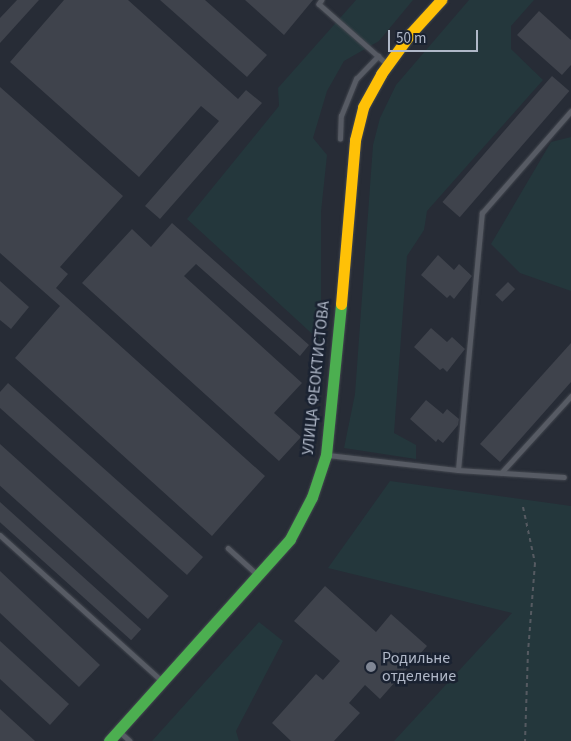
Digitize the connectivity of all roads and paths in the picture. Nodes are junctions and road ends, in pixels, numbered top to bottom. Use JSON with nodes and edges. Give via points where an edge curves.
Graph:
{"nodes":[{"id":1,"x":322,"y":0,"type":"edge"},
{"id":2,"x":442,"y":0,"type":"edge"},
{"id":3,"x":378,"y":56,"type":"junction"},
{"id":4,"x":388,"y":65,"type":"junction"},
{"id":5,"x":571,"y":111,"type":"edge"},
{"id":6,"x":340,"y":139,"type":"dead end"},
{"id":7,"x":571,"y":396,"type":"edge"},
{"id":8,"x":326,"y":455,"type":"junction"},
{"id":9,"x":458,"y":470,"type":"junction"},
{"id":10,"x":501,"y":474,"type":"junction"},
{"id":11,"x":564,"y":477,"type":"dead end"},
{"id":12,"x":523,"y":507,"type":"dead end"},
{"id":13,"x":0,"y":535,"type":"edge"},
{"id":14,"x":228,"y":548,"type":"dead end"},
{"id":15,"x":258,"y":576,"type":"junction"},
{"id":16,"x":163,"y":682,"type":"junction"},
{"id":17,"x":119,"y":730,"type":"junction"},
{"id":18,"x":109,"y":741,"type":"edge"},
{"id":19,"x":130,"y":741,"type":"edge"},
{"id":20,"x":526,"y":741,"type":"edge"}],
"edges":[{"from":1,"to":3,"type":"lane","via":[[319,4]]},
{"from":2,"to":4,"type":"street","name":"УЛИЦА ФЕОКТИСТОВА","via":[[411,33]]},
{"from":3,"to":4,"type":"lane"},
{"from":3,"to":6,"type":"lane","via":[[356,78],[341,116]]},
{"from":4,"to":8,"type":"street","name":"УЛИЦА ФЕОКТИСТОВА","via":[[363,107],[355,140]]},
{"from":5,"to":9,"type":"lane","via":[[482,213]]},
{"from":7,"to":10,"type":"lane"},
{"from":8,"to":9,"type":"lane"},
{"from":8,"to":15,"type":"street","name":"УЛИЦА ФЕОКТИСТОВА","via":[[312,497],[290,539]]},
{"from":9,"to":10,"type":"lane"},
{"from":10,"to":11,"type":"lane"},
{"from":12,"to":20,"type":"path","via":[[535,563],[528,650]]},
{"from":13,"to":16,"type":"lane"},
{"from":14,"to":15,"type":"lane"},
{"from":15,"to":16,"type":"street","name":"УЛИЦА ФЕОКТИСТОВА"},
{"from":16,"to":17,"type":"street","name":"УЛИЦА ФЕОКТИСТОВА"},
{"from":17,"to":18,"type":"street","name":"УЛИЦА ФЕОКТИСТОВА"},
{"from":17,"to":19,"type":"lane"}]}
